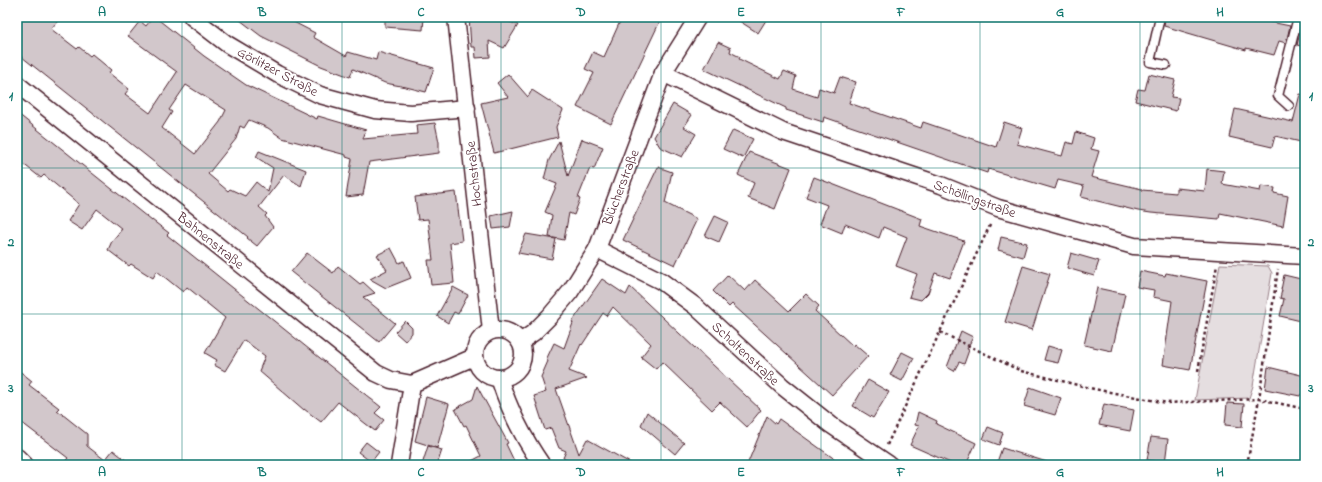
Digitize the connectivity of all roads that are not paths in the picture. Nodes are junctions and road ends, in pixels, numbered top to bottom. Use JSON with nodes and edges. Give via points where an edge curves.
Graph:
{"nodes":[{"id":1,"x":192,"y":17,"type":"edge"},
{"id":2,"x":456,"y":17,"type":"edge"},
{"id":3,"x":698,"y":17,"type":"edge"},
{"id":4,"x":1160,"y":17,"type":"edge"},
{"id":5,"x":1298,"y":17,"type":"edge"},
{"id":6,"x":1166,"y":65,"type":"dead end"},
{"id":7,"x":663,"y":73,"type":"junction"},
{"id":8,"x":17,"y":84,"type":"edge"},
{"id":9,"x":1289,"y":106,"type":"dead end"},
{"id":10,"x":466,"y":108,"type":"junction"},
{"id":11,"x":597,"y":249,"type":"junction"},
{"id":12,"x":1305,"y":256,"type":"edge"},
{"id":13,"x":491,"y":331,"type":"junction"},
{"id":14,"x":520,"y":342,"type":"junction"},
{"id":15,"x":474,"y":357,"type":"junction"},
{"id":16,"x":500,"y":378,"type":"junction"},
{"id":17,"x":412,"y":384,"type":"junction"},
{"id":18,"x":17,"y":458,"type":"edge"},
{"id":19,"x":885,"y":462,"type":"edge"},
{"id":20,"x":25,"y":465,"type":"edge"},
{"id":21,"x":399,"y":465,"type":"edge"},
{"id":22,"x":542,"y":465,"type":"edge"}],
"edges":[{"from":1,"to":10,"type":"street","name":"Görlitzer Straße","via":[[227,44],[277,74],[320,95],[374,110],[411,113]]},
{"from":2,"to":10,"type":"street","name":"Hochstraße"},
{"from":3,"to":7,"type":"street","name":"Blücherstraße"},
{"from":4,"to":6,"type":"lane","via":[[1150,62]]},
{"from":5,"to":9,"type":"lane","via":[[1278,96]]},
{"from":7,"to":11,"type":"street","name":"Blücherstraße"},
{"from":7,"to":12,"type":"street","name":"Schöllingstraße","via":[[783,132],[941,185],[998,208],[1134,246]]},
{"from":8,"to":17,"type":"street","name":"Bahnenstraße","via":[[376,373],[391,380]]},
{"from":10,"to":13,"type":"street","name":"Hochstraße"},
{"from":11,"to":14,"type":"street","name":"Blücherstraße","via":[[570,292],[549,317]]},
{"from":11,"to":19,"type":"street","name":"Scholtenstraße","via":[[661,281],[695,306],[782,386],[830,425]]},
{"from":13,"to":14,"type":"street","via":[[502,330],[512,334]]},
{"from":13,"to":15,"type":"street","via":[[479,339]]},
{"from":14,"to":16,"type":"street","via":[[523,355],[520,366],[511,374]]},
{"from":15,"to":16,"type":"street","via":[[487,375]]},
{"from":15,"to":17,"type":"street"},
{"from":16,"to":22,"type":"street","via":[[518,427]]},
{"from":17,"to":21,"type":"street"},
{"from":18,"to":20,"type":"street"}]}
